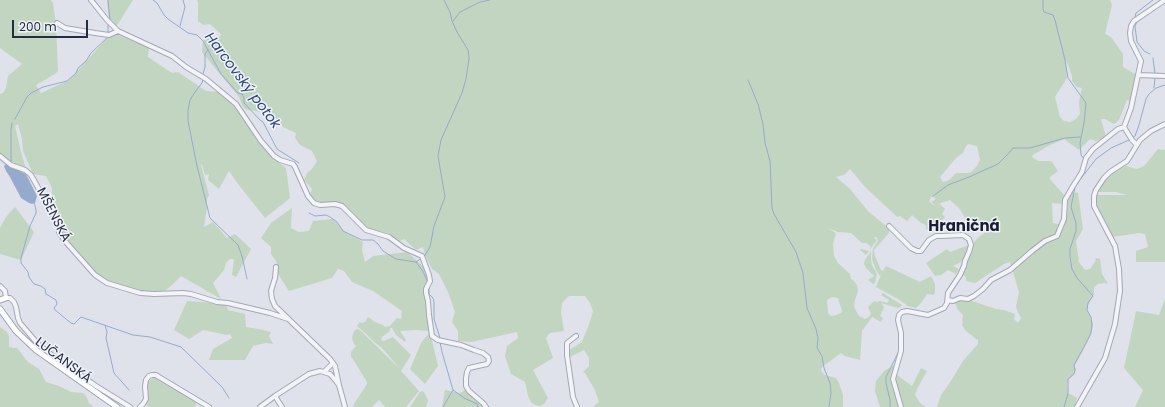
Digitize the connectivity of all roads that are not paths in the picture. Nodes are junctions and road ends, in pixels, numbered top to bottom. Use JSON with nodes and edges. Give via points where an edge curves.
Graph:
{"nodes":[{"id":1,"x":91,"y":0,"type":"edge"},
{"id":2,"x":1164,"y":0,"type":"edge"},
{"id":3,"x":57,"y":23,"type":"dead end"},
{"id":4,"x":118,"y":31,"type":"junction"},
{"id":5,"x":1139,"y":75,"type":"junction"},
{"id":6,"x":1165,"y":76,"type":"edge"},
{"id":7,"x":1165,"y":124,"type":"edge"},
{"id":8,"x":1124,"y":127,"type":"junction"},
{"id":9,"x":1136,"y":144,"type":"junction"},
{"id":10,"x":0,"y":156,"type":"edge"},
{"id":11,"x":889,"y":226,"type":"dead end"},
{"id":12,"x":276,"y":266,"type":"dead end"},
{"id":13,"x":0,"y":286,"type":"edge"},
{"id":14,"x":6,"y":298,"type":"junction"},
{"id":15,"x":0,"y":300,"type":"edge"},
{"id":16,"x":948,"y":300,"type":"junction"},
{"id":17,"x":953,"y":302,"type":"junction"},
{"id":18,"x":946,"y":305,"type":"junction"},
{"id":19,"x":0,"y":309,"type":"edge"},
{"id":20,"x":288,"y":319,"type":"junction"},
{"id":21,"x":576,"y":336,"type":"dead end"},
{"id":22,"x":333,"y":363,"type":"junction"},
{"id":23,"x":324,"y":372,"type":"junction"},
{"id":24,"x":339,"y":385,"type":"junction"},
{"id":25,"x":275,"y":396,"type":"junction"},
{"id":26,"x":129,"y":406,"type":"edge"},
{"id":27,"x":208,"y":406,"type":"edge"},
{"id":28,"x":117,"y":407,"type":"edge"},
{"id":29,"x":140,"y":407,"type":"edge"},
{"id":30,"x":260,"y":407,"type":"edge"},
{"id":31,"x":282,"y":407,"type":"edge"},
{"id":32,"x":345,"y":407,"type":"edge"},
{"id":33,"x":486,"y":407,"type":"edge"},
{"id":34,"x":577,"y":407,"type":"edge"},
{"id":35,"x":901,"y":407,"type":"edge"},
{"id":36,"x":1078,"y":407,"type":"edge"}],
"edges":[{"from":1,"to":4,"type":"street"},
{"from":2,"to":5,"type":"street","via":[[1134,21],[1131,26],[1131,41],[1141,61]]},
{"from":3,"to":4,"type":"street","via":[[65,28],[109,35]]},
{"from":4,"to":33,"type":"street","via":[[172,56],[236,104],[274,156],[293,164],[314,203],[320,206],[342,206],[366,230],[389,237],[423,258],[430,281],[426,293],[432,336],[488,357],[487,364],[469,368],[466,378],[469,391]]},
{"from":5,"to":6,"type":"street"},
{"from":5,"to":8,"type":"street"},
{"from":7,"to":9,"type":"street","via":[[1151,131]]},
{"from":8,"to":9,"type":"street"},
{"from":8,"to":17,"type":"street","via":[[1093,149],[1086,158],[1082,172],[1065,200],[1064,219],[1057,236],[1032,250],[974,296]]},
{"from":9,"to":36,"type":"street","via":[[1127,161],[1104,178],[1094,196],[1096,211],[1115,246],[1120,291],[1115,324],[1105,358]]},
{"from":10,"to":20,"type":"street","name":"MŠENSKÁ","via":[[31,175],[56,218],[64,240],[95,275],[107,283],[140,293],[190,294]]},
{"from":11,"to":16,"type":"street","via":[[917,252],[936,236],[959,234],[968,239],[971,245],[969,252],[960,275],[948,292]]},
{"from":12,"to":20,"type":"street","via":[[272,299]]},
{"from":13,"to":14,"type":"street","name":"LUČANSKÁ","via":[[5,291]]},
{"from":14,"to":15,"type":"main road"},
{"from":14,"to":26,"type":"street","name":"LUČANSKÁ","via":[[14,302],[20,324],[38,344],[96,386]]},
{"from":16,"to":17,"type":"street"},
{"from":16,"to":18,"type":"street"},
{"from":17,"to":18,"type":"street"},
{"from":18,"to":35,"type":"street","via":[[928,315],[904,311],[899,315],[901,347],[894,383]]},
{"from":19,"to":28,"type":"main road","via":[[16,331],[36,350]]},
{"from":20,"to":22,"type":"street"},
{"from":21,"to":34,"type":"street","via":[[567,342],[567,354],[573,397]]},
{"from":22,"to":23,"type":"street"},
{"from":22,"to":24,"type":"street"},
{"from":23,"to":24,"type":"street","via":[[333,377]]},
{"from":23,"to":25,"type":"street","via":[[309,374]]},
{"from":24,"to":32,"type":"street"},
{"from":25,"to":30,"type":"street"},
{"from":25,"to":31,"type":"street"},
{"from":27,"to":29,"type":"street","via":[[152,375],[146,380],[146,399]]}]}
